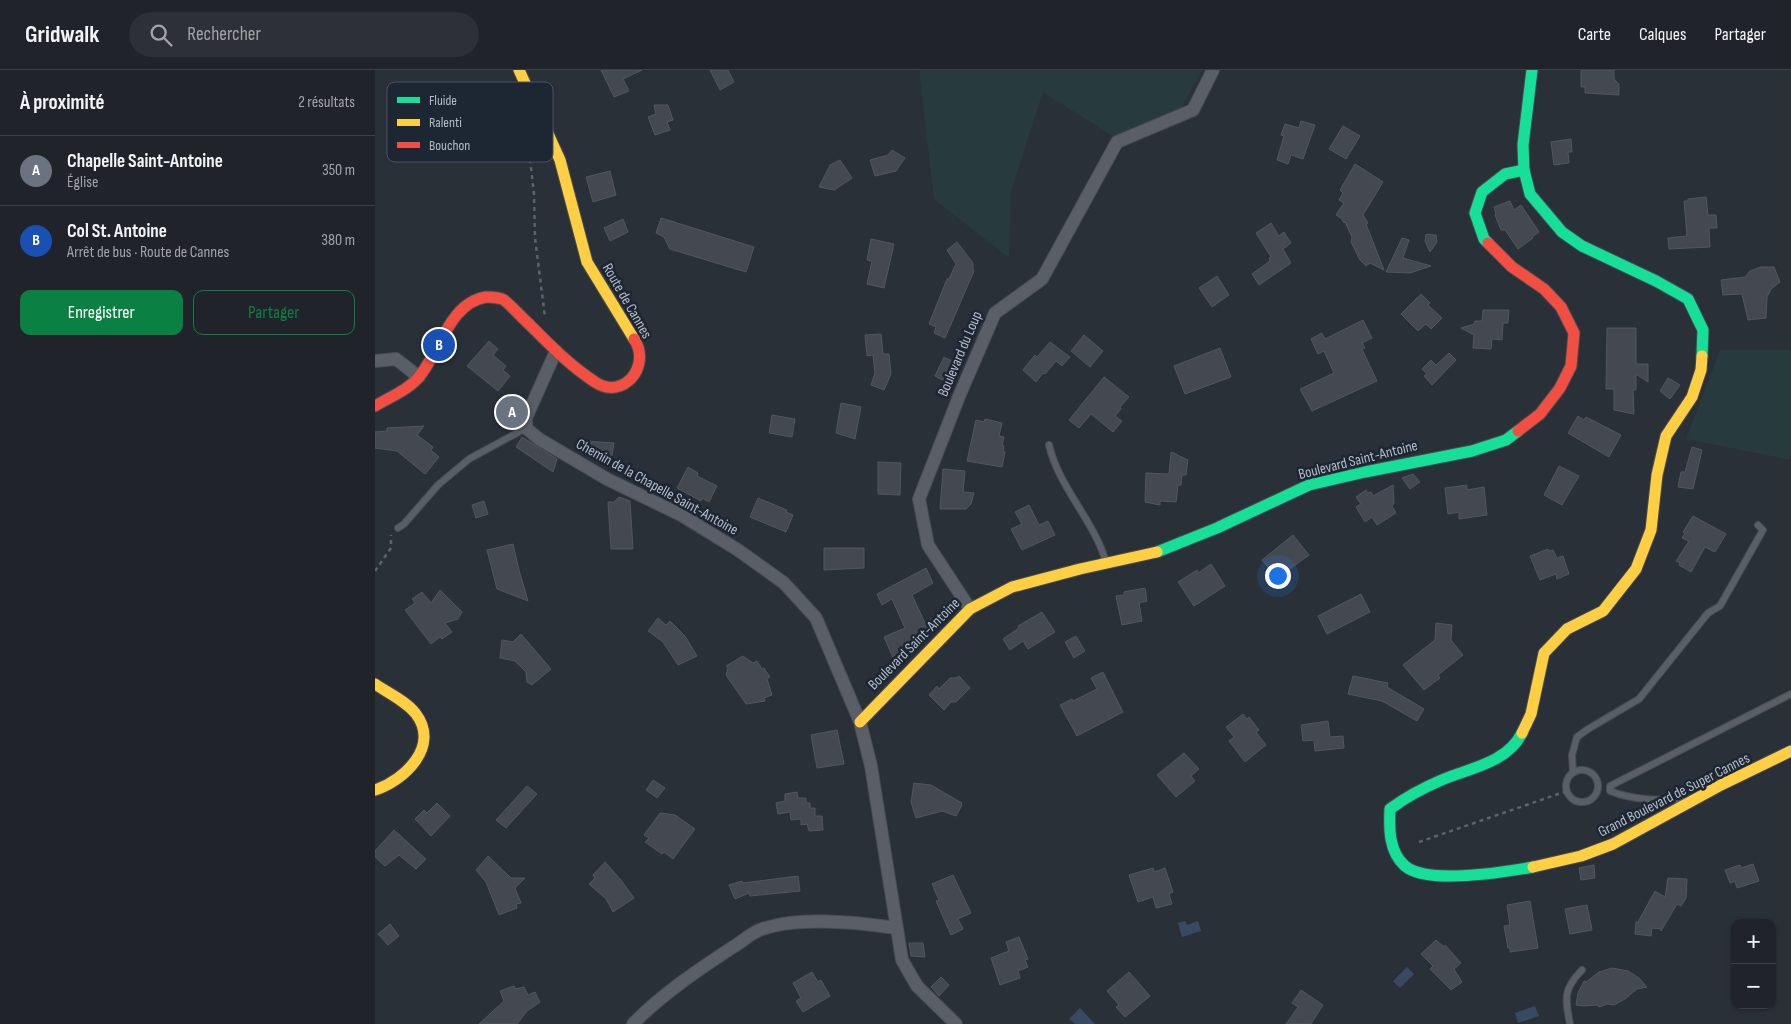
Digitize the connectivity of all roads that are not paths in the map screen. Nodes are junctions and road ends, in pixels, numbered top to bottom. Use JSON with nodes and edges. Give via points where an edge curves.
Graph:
{"nodes":[{"id":1,"x":519,"y":70,"type":"edge"},
{"id":2,"x":1213,"y":70,"type":"edge"},
{"id":3,"x":1532,"y":70,"type":"edge"},
{"id":4,"x":524,"y":82,"type":"edge"},
{"id":5,"x":553,"y":145,"type":"edge"},
{"id":6,"x":1524,"y":170,"type":"junction"},
{"id":7,"x":556,"y":351,"type":"junction"},
{"id":8,"x":375,"y":361,"type":"edge"},
{"id":9,"x":419,"y":377,"type":"junction"},
{"id":10,"x":375,"y":406,"type":"edge"},
{"id":11,"x":526,"y":428,"type":"junction"},
{"id":12,"x":1049,"y":445,"type":"dead end"},
{"id":13,"x":1758,"y":525,"type":"dead end"},
{"id":14,"x":398,"y":528,"type":"road end"},
{"id":15,"x":1107,"y":563,"type":"junction"},
{"id":16,"x":970,"y":609,"type":"junction"},
{"id":17,"x":375,"y":684,"type":"edge"},
{"id":18,"x":1791,"y":694,"type":"edge"},
{"id":19,"x":860,"y":722,"type":"junction"},
{"id":20,"x":1791,"y":751,"type":"edge"},
{"id":21,"x":1573,"y":772,"type":"junction"},
{"id":22,"x":375,"y":790,"type":"edge"},
{"id":23,"x":1596,"y":790,"type":"junction"},
{"id":24,"x":1609,"y":791,"type":"junction"},
{"id":25,"x":1693,"y":800,"type":"junction"},
{"id":26,"x":896,"y":928,"type":"junction"},
{"id":27,"x":1582,"y":970,"type":"dead end"},
{"id":28,"x":633,"y":1024,"type":"edge"},
{"id":29,"x":956,"y":1024,"type":"edge"},
{"id":30,"x":1570,"y":1024,"type":"edge"}],
"edges":[{"from":1,"to":4,"type":"street","name":"Route de Cannes"},
{"from":2,"to":16,"type":"street","name":"Boulevard du Loup","via":[[1193,110],[1117,142],[1043,279],[995,313],[919,498],[928,545]]},
{"from":3,"to":6,"type":"street","name":"Grand Boulevard de Super Cannes","via":[[1523,145]]},
{"from":5,"to":7,"type":"street","name":"Route de Cannes","via":[[587,262],[638,344],[639,368],[626,384],[616,388],[603,387]]},
{"from":6,"to":15,"type":"street","name":"Boulevard Saint-Antoine","via":[[1505,174],[1482,192],[1475,213],[1484,239],[1561,306],[1574,333],[1571,366],[1560,388],[1540,414],[1506,440],[1472,452],[1309,486],[1159,552]]},
{"from":6,"to":25,"type":"street","name":"Grand Boulevard de Super Cannes","via":[[1530,194],[1562,232],[1582,246],[1688,299],[1703,330],[1701,370],[1692,397],[1665,436],[1651,530],[1636,569],[1603,611],[1567,629],[1544,653],[1531,714],[1519,739],[1500,758],[1443,780],[1403,799],[1390,809],[1388,830],[1393,850],[1403,865],[1414,873],[1447,876],[1545,864],[1601,850]]},
{"from":7,"to":9,"type":"street","name":"Route de Cannes","via":[[503,299],[481,298],[459,314]]},
{"from":7,"to":11,"type":"street","via":[[525,418]]},
{"from":8,"to":9,"type":"street","via":[[396,359]]},
{"from":9,"to":10,"type":"street"},
{"from":11,"to":14,"type":"lane","via":[[469,459],[438,485]]},
{"from":11,"to":19,"type":"street","name":"Chemin de la Chapelle Saint-Antoine","via":[[607,479],[681,515],[784,583],[816,618]]},
{"from":12,"to":15,"type":"lane","via":[[1053,463],[1102,545]]},
{"from":13,"to":21,"type":"lane","via":[[1763,530],[1720,606],[1708,612],[1639,699],[1577,737],[1572,755]]},
{"from":15,"to":16,"type":"street","name":"Boulevard Saint-Antoine","via":[[1012,587]]},
{"from":16,"to":19,"type":"street","name":"Boulevard Saint-Antoine"},
{"from":17,"to":22,"type":"street","via":[[416,715],[424,738],[415,764],[392,784]]},
{"from":18,"to":24,"type":"lane","via":[[1610,786]]},
{"from":19,"to":26,"type":"street","name":"Chemin de la Chapelle Saint-Antoine","via":[[871,766]]},
{"from":20,"to":25,"type":"street","name":"Grand Boulevard de Super Cannes"},
{"from":21,"to":23,"type":"lane","via":[[1584,770],[1594,775],[1598,785]]},
{"from":21,"to":23,"type":"lane","via":[[1566,780],[1567,792],[1574,800],[1585,802],[1594,796]]},
{"from":23,"to":24,"type":"lane"},
{"from":24,"to":25,"type":"lane","via":[[1656,800]]},
{"from":26,"to":28,"type":"street","via":[[825,921],[761,929],[699,970]]},
{"from":26,"to":29,"type":"street","name":"Chemin de la Chapelle Saint-Antoine","via":[[902,960],[917,986]]},
{"from":27,"to":30,"type":"lane","via":[[1571,981],[1566,1001]]}]}
